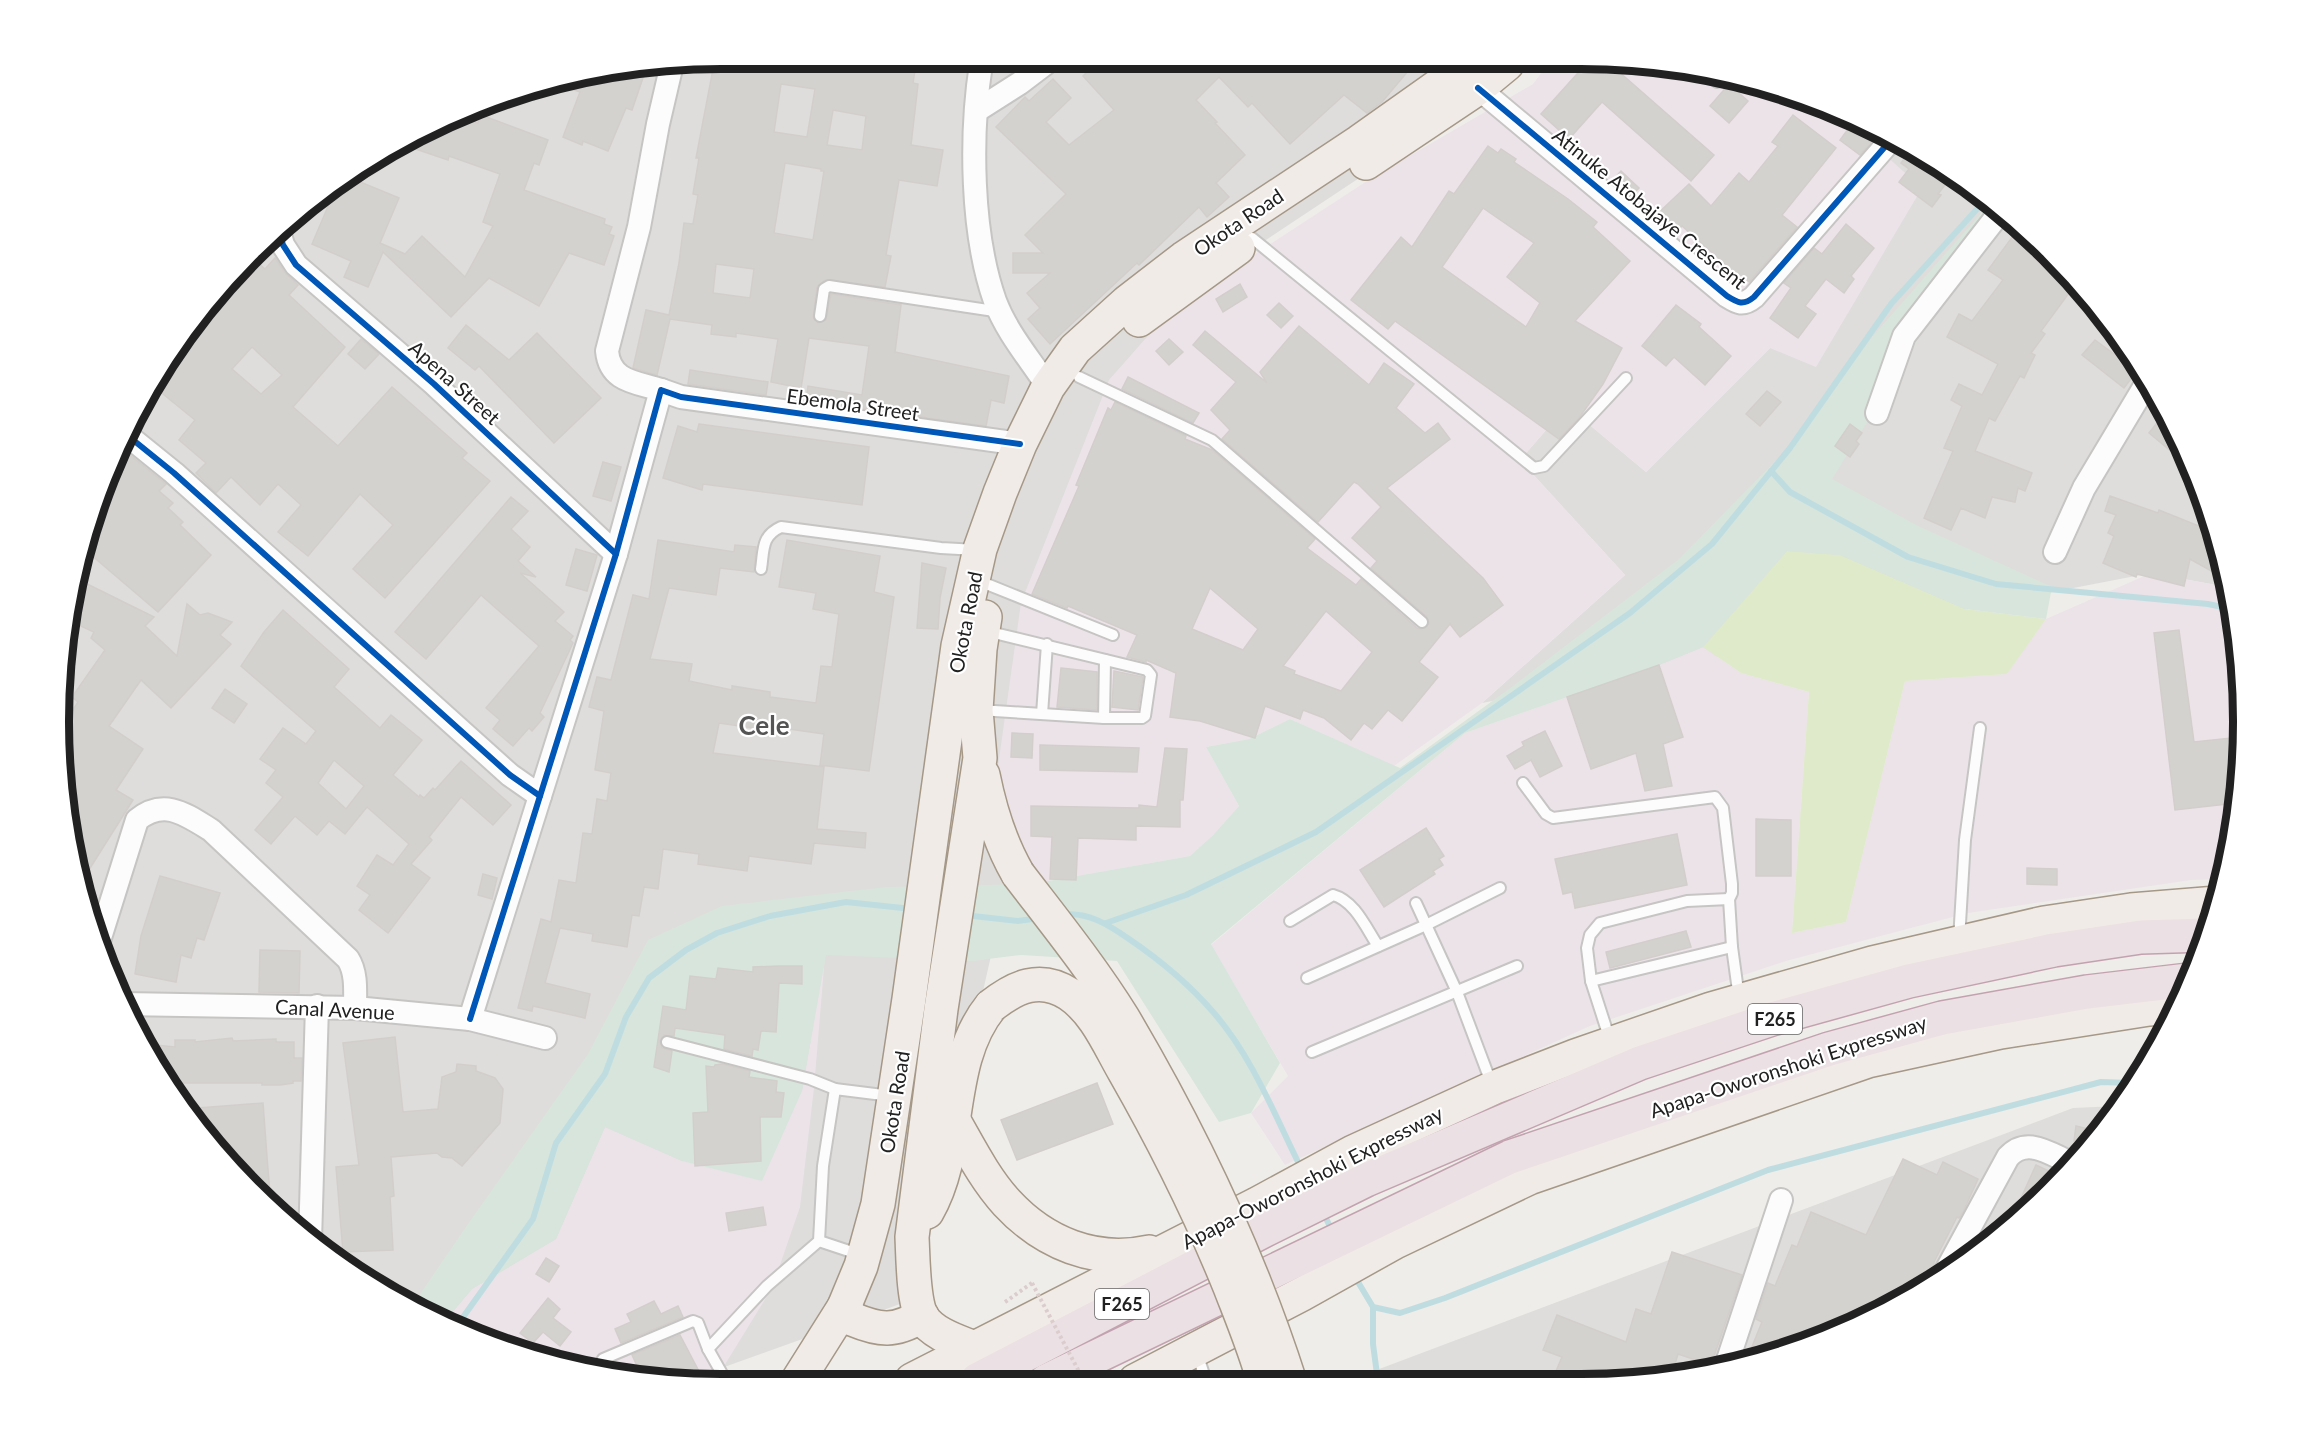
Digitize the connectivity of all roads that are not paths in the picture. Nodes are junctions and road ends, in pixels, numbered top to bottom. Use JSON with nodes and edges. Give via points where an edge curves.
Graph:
{"nodes":[{"id":1,"x":980,"y":69,"type":"edge"},
{"id":2,"x":1038,"y":69,"type":"edge"},
{"id":3,"x":1493,"y":69,"type":"edge"},
{"id":4,"x":670,"y":71,"type":"edge"},
{"id":5,"x":1474,"y":76,"type":"edge"},
{"id":6,"x":976,"y":111,"type":"junction"},
{"id":7,"x":1886,"y":145,"type":"edge"},
{"id":8,"x":1365,"y":150,"type":"junction"},
{"id":9,"x":1995,"y":218,"type":"edge"},
{"id":10,"x":1252,"y":238,"type":"junction"},
{"id":11,"x":282,"y":240,"type":"edge"},
{"id":12,"x":1001,"y":312,"type":"junction"},
{"id":13,"x":820,"y":316,"type":"dead end"},
{"id":14,"x":1079,"y":377,"type":"junction"},
{"id":15,"x":1626,"y":378,"type":"dead end"},
{"id":16,"x":1048,"y":387,"type":"junction"},
{"id":17,"x":2143,"y":390,"type":"edge"},
{"id":18,"x":671,"y":393,"type":"junction"},
{"id":19,"x":1877,"y":413,"type":"dead end"},
{"id":20,"x":133,"y":440,"type":"edge"},
{"id":21,"x":1020,"y":444,"type":"junction"},
{"id":22,"x":980,"y":550,"type":"junction"},
{"id":23,"x":2055,"y":552,"type":"dead end"},
{"id":24,"x":616,"y":554,"type":"junction"},
{"id":25,"x":761,"y":569,"type":"dead end"},
{"id":26,"x":989,"y":585,"type":"junction"},
{"id":27,"x":1422,"y":622,"type":"dead end"},
{"id":28,"x":1113,"y":635,"type":"dead end"},
{"id":29,"x":974,"y":642,"type":"junction"},
{"id":30,"x":1047,"y":644,"type":"junction"},
{"id":31,"x":1106,"y":660,"type":"junction"},
{"id":32,"x":976,"y":710,"type":"junction"},
{"id":33,"x":1042,"y":714,"type":"junction"},
{"id":34,"x":1104,"y":718,"type":"junction"},
{"id":35,"x":1980,"y":728,"type":"dead end"},
{"id":36,"x":980,"y":758,"type":"junction"},
{"id":37,"x":1522,"y":783,"type":"dead end"},
{"id":38,"x":540,"y":796,"type":"junction"},
{"id":39,"x":1500,"y":888,"type":"dead end"},
{"id":40,"x":1729,"y":899,"type":"junction"},
{"id":41,"x":1416,"y":903,"type":"dead end"},
{"id":42,"x":2207,"y":904,"type":"edge"},
{"id":43,"x":1290,"y":921,"type":"dead end"},
{"id":44,"x":1426,"y":925,"type":"junction"},
{"id":45,"x":103,"y":928,"type":"edge"},
{"id":46,"x":2196,"y":935,"type":"edge"},
{"id":47,"x":1959,"y":943,"type":"junction"},
{"id":48,"x":1378,"y":946,"type":"junction"},
{"id":49,"x":1732,"y":947,"type":"junction"},
{"id":50,"x":1517,"y":966,"type":"dead end"},
{"id":51,"x":1307,"y":978,"type":"dead end"},
{"id":52,"x":1591,"y":981,"type":"junction"},
{"id":53,"x":2179,"y":981,"type":"edge"},
{"id":54,"x":1457,"y":992,"type":"junction"},
{"id":55,"x":1739,"y":1002,"type":"junction"},
{"id":56,"x":133,"y":1004,"type":"edge"},
{"id":57,"x":316,"y":1006,"type":"junction"},
{"id":58,"x":2167,"y":1007,"type":"edge"},
{"id":59,"x":356,"y":1008,"type":"junction"},
{"id":60,"x":470,"y":1019,"type":"junction"},
{"id":61,"x":545,"y":1038,"type":"dead end"},
{"id":62,"x":668,"y":1042,"type":"dead end"},
{"id":63,"x":1611,"y":1044,"type":"junction"},
{"id":64,"x":1312,"y":1052,"type":"dead end"},
{"id":65,"x":1493,"y":1088,"type":"junction"},
{"id":66,"x":835,"y":1089,"type":"junction"},
{"id":67,"x":895,"y":1096,"type":"junction"},
{"id":68,"x":954,"y":1122,"type":"junction"},
{"id":69,"x":2064,"y":1160,"type":"edge"},
{"id":70,"x":1359,"y":1166,"type":"junction"},
{"id":71,"x":1781,"y":1200,"type":"dead end"},
{"id":72,"x":1262,"y":1216,"type":"junction"},
{"id":73,"x":1394,"y":1227,"type":"junction"},
{"id":74,"x":310,"y":1228,"type":"edge"},
{"id":75,"x":1196,"y":1235,"type":"junction"},
{"id":76,"x":912,"y":1237,"type":"junction"},
{"id":77,"x":819,"y":1241,"type":"junction"},
{"id":78,"x":864,"y":1256,"type":"junction"},
{"id":79,"x":1954,"y":1256,"type":"edge"},
{"id":80,"x":844,"y":1307,"type":"junction"},
{"id":81,"x":922,"y":1316,"type":"junction"},
{"id":82,"x":974,"y":1348,"type":"junction"},
{"id":83,"x":708,"y":1349,"type":"junction"},
{"id":84,"x":1196,"y":1350,"type":"junction"},
{"id":85,"x":1729,"y":1356,"type":"edge"},
{"id":86,"x":601,"y":1362,"type":"edge"},
{"id":87,"x":722,"y":1374,"type":"edge"},
{"id":88,"x":802,"y":1374,"type":"edge"},
{"id":89,"x":924,"y":1374,"type":"edge"},
{"id":90,"x":987,"y":1374,"type":"edge"},
{"id":91,"x":1060,"y":1374,"type":"edge"},
{"id":92,"x":1149,"y":1374,"type":"edge"},
{"id":93,"x":1204,"y":1374,"type":"edge"},
{"id":94,"x":1261,"y":1374,"type":"edge"},
{"id":95,"x":1287,"y":1374,"type":"edge"}],
"edges":[{"from":1,"to":6,"type":"street"},
{"from":2,"to":6,"type":"street"},
{"from":3,"to":5,"type":"main road","name":"Okota Road"},
{"from":4,"to":18,"type":"street","name":"Ebemola Street","via":[[639,227],[607,351],[612,370],[622,378]]},
{"from":5,"to":7,"type":"street","name":"Atinuke Atobajaye Crescent","via":[[1727,296],[1744,304]]},
{"from":5,"to":8,"type":"main road","name":"Okota Road"},
{"from":6,"to":12,"type":"street","via":[[977,204],[984,257]]},
{"from":8,"to":10,"type":"main road","name":"Okota Road"},
{"from":8,"to":16,"type":"main road","name":"Okota Road","via":[[1184,258],[1075,349]]},
{"from":9,"to":19,"type":"street","via":[[1904,336]]},
{"from":10,"to":14,"type":"main road","name":"Okota Road","via":[[1120,335]]},
{"from":10,"to":15,"type":"lane","via":[[1534,468],[1544,466]]},
{"from":11,"to":24,"type":"street","name":"Apena Street","via":[[296,265],[434,384]]},
{"from":12,"to":13,"type":"lane","via":[[830,286],[824,289]]},
{"from":12,"to":16,"type":"street","via":[[1011,334]]},
{"from":14,"to":26,"type":"main road","name":"Okota Road","via":[[1058,410],[1018,492]]},
{"from":14,"to":27,"type":"lane","via":[[1212,440]]},
{"from":16,"to":21,"type":"main road","name":"Okota Road"},
{"from":17,"to":23,"type":"street","via":[[2084,488]]},
{"from":18,"to":21,"type":"street","name":"Ebemola Street"},
{"from":18,"to":24,"type":"street"},
{"from":20,"to":38,"type":"street","via":[[510,775]]},
{"from":21,"to":22,"type":"main road","name":"Okota Road"},
{"from":22,"to":25,"type":"lane","via":[[781,527],[770,532],[765,541]]},
{"from":22,"to":29,"type":"main road","name":"Okota Road"},
{"from":24,"to":38,"type":"street"},
{"from":26,"to":28,"type":"lane"},
{"from":26,"to":29,"type":"main road","name":"Okota Road"},
{"from":29,"to":30,"type":"lane"},
{"from":29,"to":32,"type":"main road","name":"Okota Road"},
{"from":29,"to":67,"type":"main road","name":"Okota Road","via":[[927,857]]},
{"from":30,"to":31,"type":"lane"},
{"from":30,"to":33,"type":"lane"},
{"from":31,"to":34,"type":"lane"},
{"from":31,"to":34,"type":"lane","via":[[1147,670],[1151,675],[1145,716]]},
{"from":32,"to":33,"type":"lane"},
{"from":32,"to":36,"type":"main road","name":"Okota Road"},
{"from":33,"to":34,"type":"lane"},
{"from":35,"to":47,"type":"lane","via":[[1965,840]]},
{"from":36,"to":76,"type":"main road","name":"Okota Road","via":[[941,1009]]},
{"from":36,"to":95,"type":"main road","bridge":true,"via":[[997,831],[1007,854],[1122,1017],[1186,1132],[1251,1270]]},
{"from":37,"to":40,"type":"lane","via":[[1545,814],[1553,818],[1715,797],[1723,808],[1732,884]]},
{"from":38,"to":60,"type":"street"},
{"from":39,"to":44,"type":"lane"},
{"from":40,"to":49,"type":"lane"},
{"from":40,"to":52,"type":"lane","via":[[1687,901],[1600,922],[1590,935],[1587,948]]},
{"from":41,"to":44,"type":"lane"},
{"from":42,"to":47,"type":"main road","name":"Apapa-Oworonshoki Expressway","via":[[2044,923]]},
{"from":43,"to":48,"type":"lane","via":[[1333,895],[1344,898]]},
{"from":44,"to":48,"type":"lane"},
{"from":44,"to":54,"type":"lane"},
{"from":45,"to":59,"type":"street","via":[[137,820],[148,811],[164,808],[186,814],[211,830],[348,959],[354,975]]},
{"from":46,"to":70,"type":"highway","name":"Apapa-Oworonshoki Expressway","number":"F265","via":[[2141,937],[2054,950],[1909,981],[1772,1019],[1640,1063]]},
{"from":47,"to":55,"type":"main road","name":"Apapa-Oworonshoki Expressway","via":[[1872,963]]},
{"from":48,"to":51,"type":"lane"},
{"from":49,"to":52,"type":"lane"},
{"from":49,"to":55,"type":"lane"},
{"from":50,"to":54,"type":"lane"},
{"from":52,"to":63,"type":"lane"},
{"from":53,"to":73,"type":"highway","name":"Apapa-Oworonshoki Expressway","number":"F265","via":[[2087,992],[1942,1018],[1829,1049],[1510,1157]]},
{"from":54,"to":64,"type":"lane"},
{"from":54,"to":65,"type":"lane"},
{"from":55,"to":63,"type":"main road","name":"Apapa-Oworonshoki Expressway"},
{"from":56,"to":57,"type":"street","name":"Canal Avenue"},
{"from":57,"to":59,"type":"street","name":"Canal Avenue"},
{"from":57,"to":74,"type":"street"},
{"from":58,"to":73,"type":"main road","name":"Apapa-Oworonshoki Expressway","via":[[2001,1032],[1868,1061]]},
{"from":59,"to":60,"type":"street","name":"Canal Avenue"},
{"from":60,"to":61,"type":"street","name":"Canal Avenue"},
{"from":62,"to":66,"type":"lane"},
{"from":63,"to":65,"type":"main road","name":"Apapa-Oworonshoki Expressway"},
{"from":65,"to":70,"type":"main road","name":"Apapa-Oworonshoki Expressway"},
{"from":66,"to":67,"type":"lane"},
{"from":66,"to":77,"type":"lane","via":[[823,1166]]},
{"from":67,"to":78,"type":"main road","name":"Okota Road","via":[[878,1204]]},
{"from":68,"to":75,"type":"main road","via":[[988,1180],[1007,1203],[1063,1244],[1105,1256],[1128,1257]]},
{"from":68,"to":76,"type":"main road","via":[[932,1203]]},
{"from":68,"to":94,"type":"main road","bridge":true,"via":[[960,1074],[970,1042],[978,1021],[991,1006],[1017,988],[1031,985],[1046,985],[1069,994],[1087,1010],[1138,1096],[1200,1216]]},
{"from":69,"to":79,"type":"street","via":[[2031,1146],[2014,1149]]},
{"from":70,"to":72,"type":"highway","name":"Apapa-Oworonshoki Expressway","number":"F265"},
{"from":71,"to":85,"type":"street"},
{"from":72,"to":75,"type":"main road","name":"Apapa-Oworonshoki Expressway"},
{"from":72,"to":90,"type":"highway","name":"Apapa-Oworonshoki Expressway","number":"F265"},
{"from":73,"to":84,"type":"main road","name":"Apapa-Oworonshoki Expressway","via":[[1302,1294]]},
{"from":73,"to":91,"type":"highway","name":"Apapa-Oworonshoki Expressway","number":"F265","via":[[1289,1263]]},
{"from":75,"to":82,"type":"main road","name":"Apapa-Oworonshoki Expressway"},
{"from":76,"to":81,"type":"main road","name":"Okota Road"},
{"from":77,"to":78,"type":"lane"},
{"from":77,"to":83,"type":"lane","via":[[766,1286]]},
{"from":78,"to":80,"type":"main road","name":"Okota Road"},
{"from":80,"to":81,"type":"main road","via":[[852,1319],[882,1328],[905,1326]]},
{"from":80,"to":88,"type":"main road","name":"Okota Road"},
{"from":81,"to":82,"type":"main road","via":[[938,1331]]},
{"from":82,"to":89,"type":"main road","name":"Apapa-Oworonshoki Expressway"},
{"from":83,"to":86,"type":"lane","via":[[698,1323],[693,1321]]},
{"from":83,"to":87,"type":"lane"},
{"from":84,"to":92,"type":"main road","name":"Apapa-Oworonshoki Expressway"},
{"from":84,"to":93,"type":"lane"}]}
